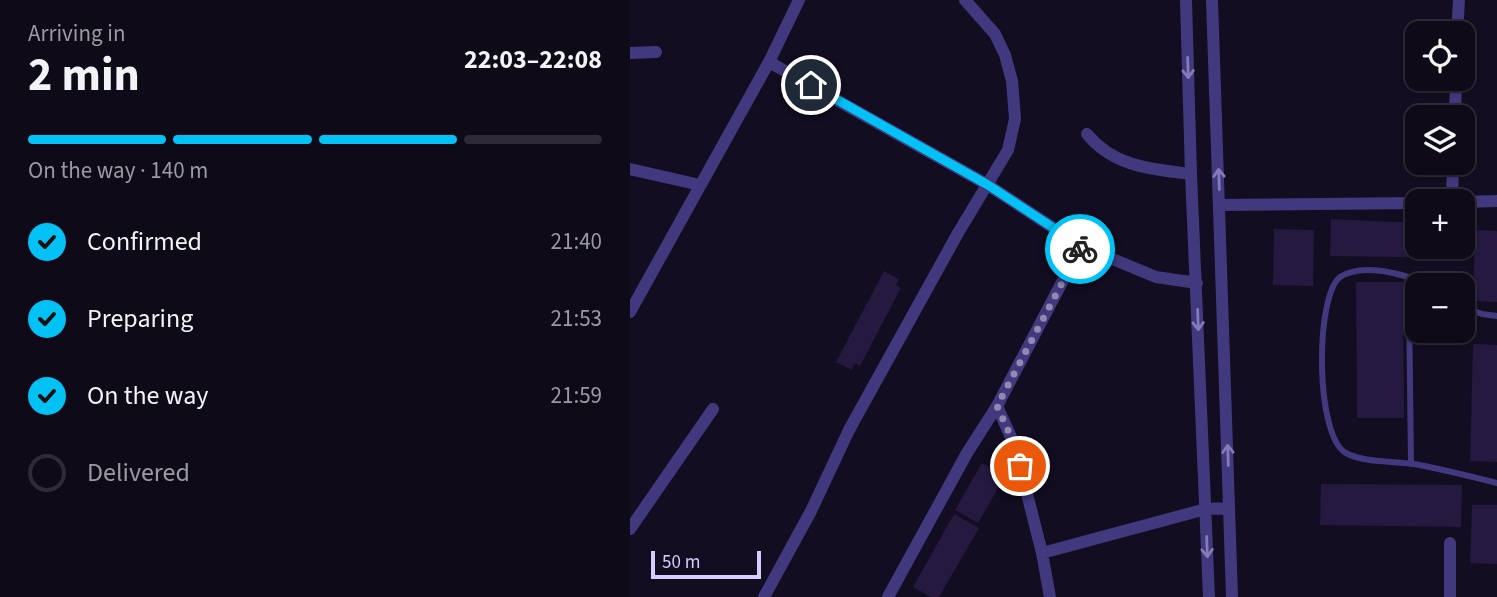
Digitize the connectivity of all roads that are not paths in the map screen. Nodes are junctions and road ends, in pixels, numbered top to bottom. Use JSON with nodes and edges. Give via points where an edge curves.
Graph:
{"nodes":[{"id":1,"x":799,"y":0,"type":"edge"},
{"id":2,"x":965,"y":0,"type":"edge"},
{"id":3,"x":1186,"y":0,"type":"edge"},
{"id":4,"x":1212,"y":0,"type":"edge"},
{"id":5,"x":1459,"y":0,"type":"edge"},
{"id":6,"x":1458,"y":21,"type":"edge"},
{"id":7,"x":656,"y":52,"type":"dead end"},
{"id":8,"x":630,"y":53,"type":"edge"},
{"id":9,"x":769,"y":62,"type":"junction"},
{"id":10,"x":1087,"y":134,"type":"dead end"},
{"id":11,"x":630,"y":169,"type":"edge"},
{"id":12,"x":1191,"y":174,"type":"junction"},
{"id":13,"x":700,"y":185,"type":"junction"},
{"id":14,"x":988,"y":185,"type":"junction"},
{"id":15,"x":1497,"y":201,"type":"edge"},
{"id":16,"x":1475,"y":202,"type":"edge"},
{"id":17,"x":1405,"y":203,"type":"edge"},
{"id":18,"x":1220,"y":205,"type":"junction"},
{"id":19,"x":1081,"y":246,"type":"junction"},
{"id":20,"x":1405,"y":275,"type":"edge"},
{"id":21,"x":1197,"y":283,"type":"junction"},
{"id":22,"x":1475,"y":311,"type":"edge"},
{"id":23,"x":630,"y":312,"type":"edge"},
{"id":24,"x":1497,"y":316,"type":"edge"},
{"id":25,"x":1410,"y":343,"type":"edge"},
{"id":26,"x":997,"y":406,"type":"junction"},
{"id":27,"x":713,"y":408,"type":"dead end"},
{"id":28,"x":1411,"y":464,"type":"junction"},
{"id":29,"x":1497,"y":483,"type":"edge"},
{"id":30,"x":1229,"y":508,"type":"junction"},
{"id":31,"x":1206,"y":509,"type":"junction"},
{"id":32,"x":630,"y":529,"type":"edge"},
{"id":33,"x":1450,"y":543,"type":"dead end"},
{"id":34,"x":1042,"y":553,"type":"junction"},
{"id":35,"x":764,"y":597,"type":"edge"},
{"id":36,"x":888,"y":597,"type":"edge"},
{"id":37,"x":1050,"y":597,"type":"edge"},
{"id":38,"x":1209,"y":597,"type":"edge"},
{"id":39,"x":1232,"y":597,"type":"edge"},
{"id":40,"x":1451,"y":597,"type":"edge"}],
"edges":[{"from":1,"to":9,"type":"street"},
{"from":2,"to":14,"type":"street","via":[[995,34],[1005,55],[1015,103],[1008,150]]},
{"from":3,"to":12,"type":"street","one_way":true},
{"from":18,"to":4,"type":"street","one_way":true},
{"from":5,"to":6,"type":"street"},
{"from":7,"to":8,"type":"street"},
{"from":9,"to":13,"type":"street"},
{"from":9,"to":14,"type":"street"},
{"from":10,"to":12,"type":"street","via":[[1110,156]]},
{"from":11,"to":13,"type":"street"},
{"from":12,"to":21,"type":"street"},
{"from":13,"to":23,"type":"street"},
{"from":14,"to":19,"type":"street"},
{"from":14,"to":35,"type":"street","via":[[849,430]]},
{"from":15,"to":16,"type":"street"},
{"from":17,"to":18,"type":"street"},
{"from":30,"to":18,"type":"street","one_way":true},
{"from":19,"to":21,"type":"street","via":[[1156,276]]},
{"from":19,"to":26,"type":"street"},
{"from":20,"to":28,"type":"lane","via":[[1355,271],[1339,278],[1327,299],[1321,379],[1330,434],[1345,453]]},
{"from":21,"to":31,"type":"street","one_way":true},
{"from":22,"to":24,"type":"lane"},
{"from":25,"to":28,"type":"lane"},
{"from":26,"to":34,"type":"street","via":[[1015,446]]},
{"from":26,"to":36,"type":"street"},
{"from":27,"to":32,"type":"street"},
{"from":28,"to":29,"type":"lane"},
{"from":30,"to":31,"type":"street"},
{"from":30,"to":39,"type":"street"},
{"from":31,"to":34,"type":"street"},
{"from":31,"to":38,"type":"street","one_way":true},
{"from":33,"to":40,"type":"street"},
{"from":34,"to":37,"type":"street"}]}
